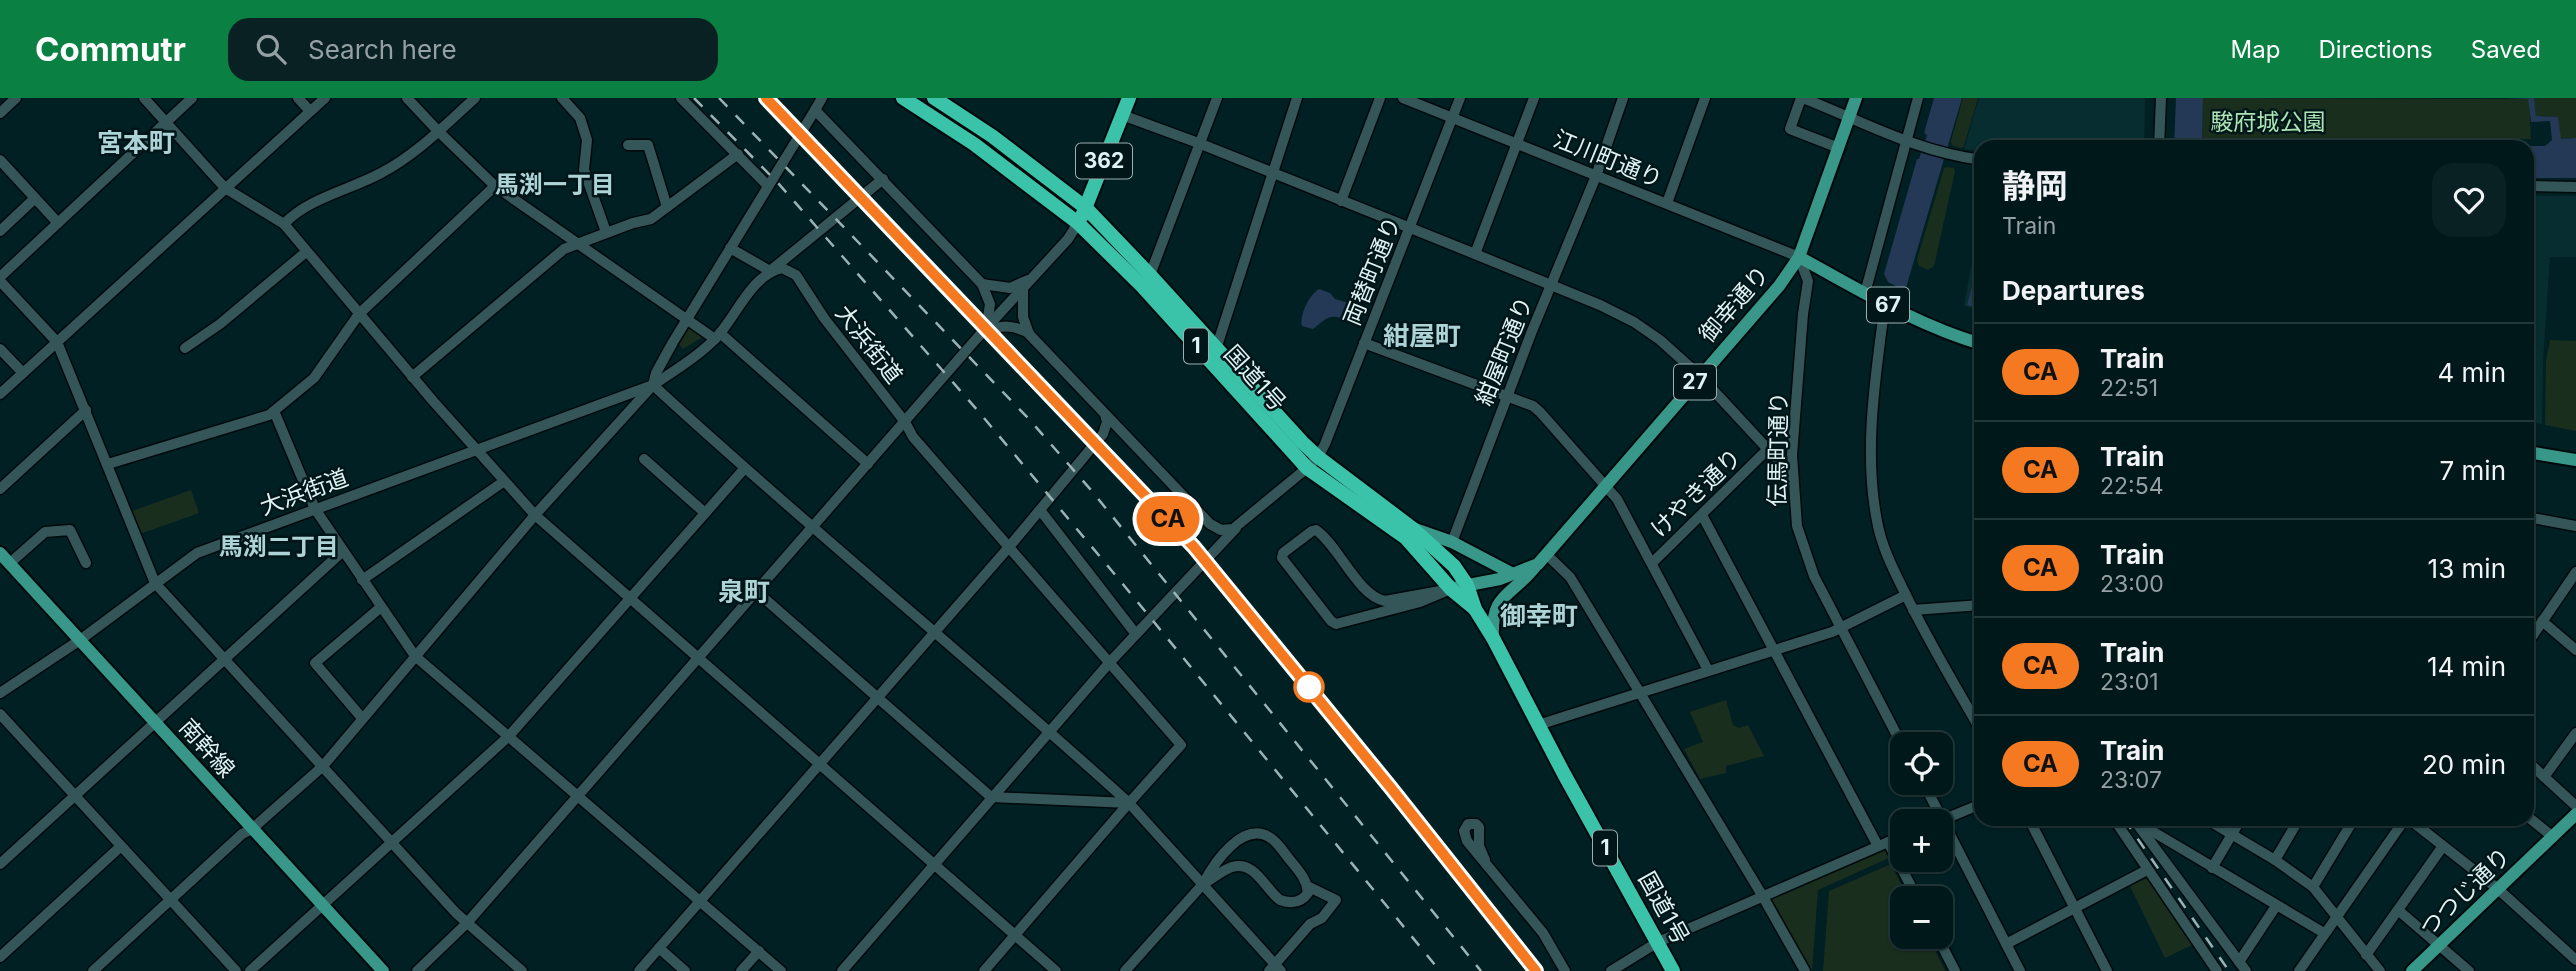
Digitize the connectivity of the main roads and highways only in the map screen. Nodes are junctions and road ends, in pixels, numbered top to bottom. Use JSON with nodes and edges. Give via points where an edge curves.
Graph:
{"nodes":[{"id":1,"x":903,"y":98,"type":"edge"},
{"id":2,"x":934,"y":98,"type":"edge"},
{"id":3,"x":1129,"y":98,"type":"edge"},
{"id":4,"x":1856,"y":98,"type":"edge"},
{"id":5,"x":1086,"y":208,"type":"junction"},
{"id":6,"x":1078,"y":223,"type":"junction"},
{"id":7,"x":1799,"y":257,"type":"junction"},
{"id":8,"x":1974,"y":342,"type":"edge"},
{"id":9,"x":2534,"y":453,"type":"edge"},
{"id":10,"x":2576,"y":460,"type":"edge"},
{"id":11,"x":1312,"y":463,"type":"junction"},
{"id":12,"x":1412,"y":528,"type":"junction"},
{"id":13,"x":0,"y":553,"type":"edge"},
{"id":14,"x":1542,"y":559,"type":"junction"},
{"id":15,"x":1513,"y":574,"type":"junction"},
{"id":16,"x":1467,"y":585,"type":"junction"},
{"id":17,"x":1451,"y":589,"type":"junction"},
{"id":18,"x":1475,"y":609,"type":"junction"},
{"id":19,"x":1493,"y":638,"type":"junction"},
{"id":20,"x":2576,"y":814,"type":"edge"},
{"id":21,"x":383,"y":971,"type":"edge"},
{"id":22,"x":1673,"y":971,"type":"edge"},
{"id":23,"x":2412,"y":971,"type":"edge"}],
"edges":[{"from":1,"to":6,"type":"highway","name":"国道1号","number":"1","via":[[974,144]]},
{"from":2,"to":5,"type":"highway","name":"国道1号","number":"1"},
{"from":3,"to":5,"type":"highway","number":"362"},
{"from":4,"to":7,"type":"main road","name":"御幸通り","number":"27"},
{"from":5,"to":6,"type":"highway","number":"362"},
{"from":5,"to":11,"type":"highway","name":"国道1号","number":"1","via":[[1216,349]]},
{"from":6,"to":11,"type":"highway","name":"国道1号","number":"1"},
{"from":7,"to":8,"type":"main road","number":"67","via":[[1930,326]]},
{"from":7,"to":14,"type":"main road","name":"御幸通り","number":"27","via":[[1779,286]]},
{"from":9,"to":10,"type":"main road"},
{"from":11,"to":12,"type":"highway","name":"国道1号","number":"1"},
{"from":11,"to":17,"type":"highway","name":"国道1号","number":"1","via":[[1406,538]]},
{"from":12,"to":15,"type":"main road","via":[[1452,542]]},
{"from":12,"to":16,"type":"highway","name":"国道1号","number":"1","via":[[1454,566]]},
{"from":13,"to":21,"type":"main road","name":"南幹線"},
{"from":14,"to":15,"type":"main road","name":"御幸通り","number":"27"},
{"from":14,"to":19,"type":"main road","number":"27","via":[[1499,601],[1492,621]]},
{"from":15,"to":16,"type":"main road","name":"御幸通り","number":"27"},
{"from":16,"to":17,"type":"main road","name":"御幸通り","number":"27"},
{"from":16,"to":18,"type":"highway","name":"国道1号","number":"1"},
{"from":17,"to":18,"type":"highway","name":"国道1号","number":"1"},
{"from":18,"to":19,"type":"highway","name":"国道1号","number":"1"},
{"from":19,"to":22,"type":"highway","name":"国道1号","number":"1"},
{"from":20,"to":23,"type":"main road","name":"つつじ通り"}]}
